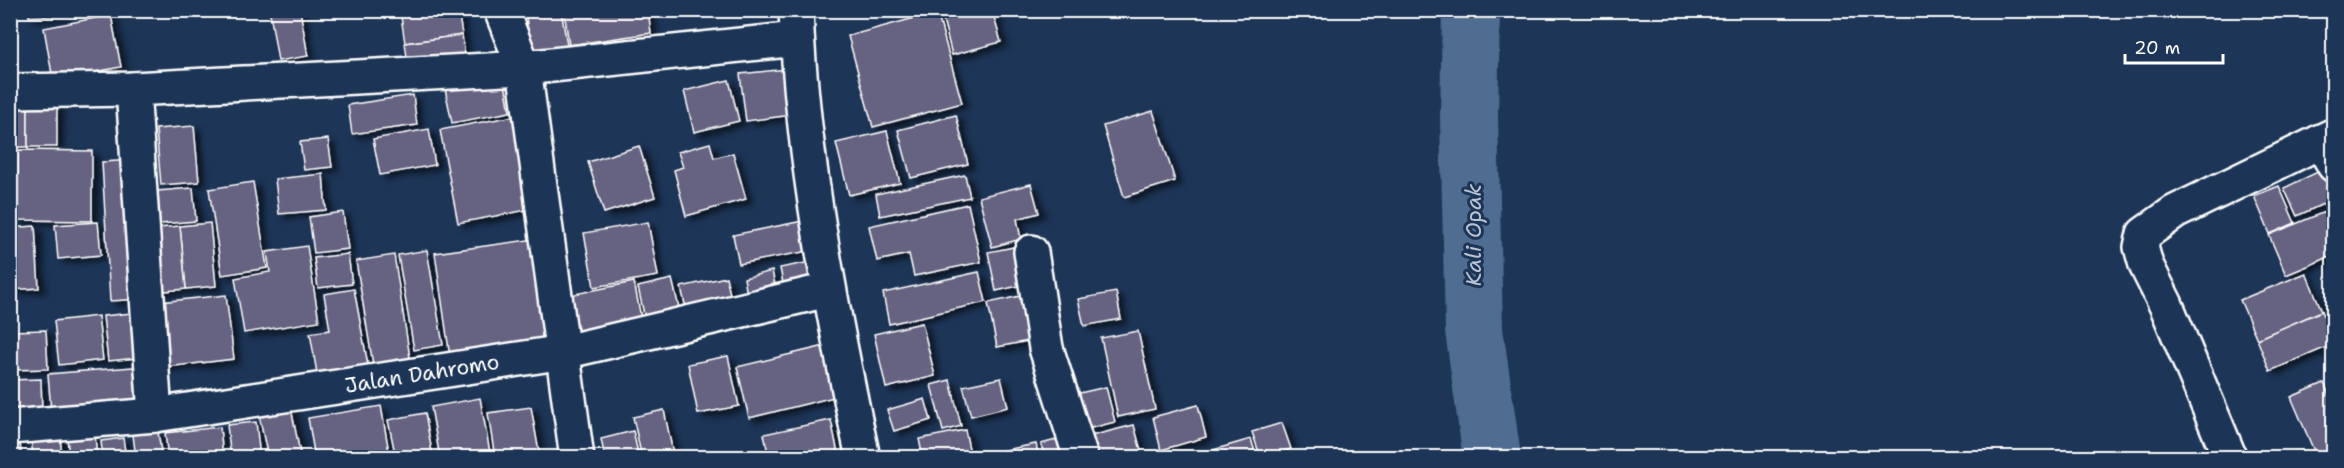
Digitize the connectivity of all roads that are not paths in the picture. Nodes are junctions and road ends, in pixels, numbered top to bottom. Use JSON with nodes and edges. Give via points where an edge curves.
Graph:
{"nodes":[{"id":1,"x":501,"y":10,"type":"edge"},
{"id":2,"x":796,"y":25,"type":"edge"},
{"id":3,"x":524,"y":68,"type":"junction"},
{"id":4,"x":133,"y":88,"type":"junction"},
{"id":5,"x":10,"y":91,"type":"edge"},
{"id":6,"x":2330,"y":147,"type":"edge"},
{"id":7,"x":1031,"y":252,"type":"dead end"},
{"id":8,"x":828,"y":290,"type":"junction"},
{"id":9,"x":564,"y":352,"type":"junction"},
{"id":10,"x":154,"y":415,"type":"junction"},
{"id":11,"x":10,"y":428,"type":"edge"},
{"id":12,"x":577,"y":458,"type":"edge"},
{"id":13,"x":863,"y":458,"type":"edge"},
{"id":14,"x":1081,"y":458,"type":"edge"},
{"id":15,"x":2230,"y":458,"type":"edge"}],
"edges":[{"from":1,"to":3,"type":"street"},
{"from":2,"to":3,"type":"street"},
{"from":2,"to":8,"type":"street"},
{"from":3,"to":4,"type":"street"},
{"from":3,"to":9,"type":"street"},
{"from":4,"to":5,"type":"street"},
{"from":4,"to":10,"type":"street"},
{"from":6,"to":15,"type":"street","via":[[2175,212],[2144,234],[2141,247],[2146,265]]},
{"from":7,"to":14,"type":"street","via":[[1046,348]]},
{"from":8,"to":9,"type":"street","name":"Jalan Dahromo"},
{"from":8,"to":13,"type":"street"},
{"from":9,"to":10,"type":"street","name":"Jalan Dahromo"},
{"from":9,"to":12,"type":"street"},
{"from":10,"to":11,"type":"street","name":"Jalan Dahromo"}]}
